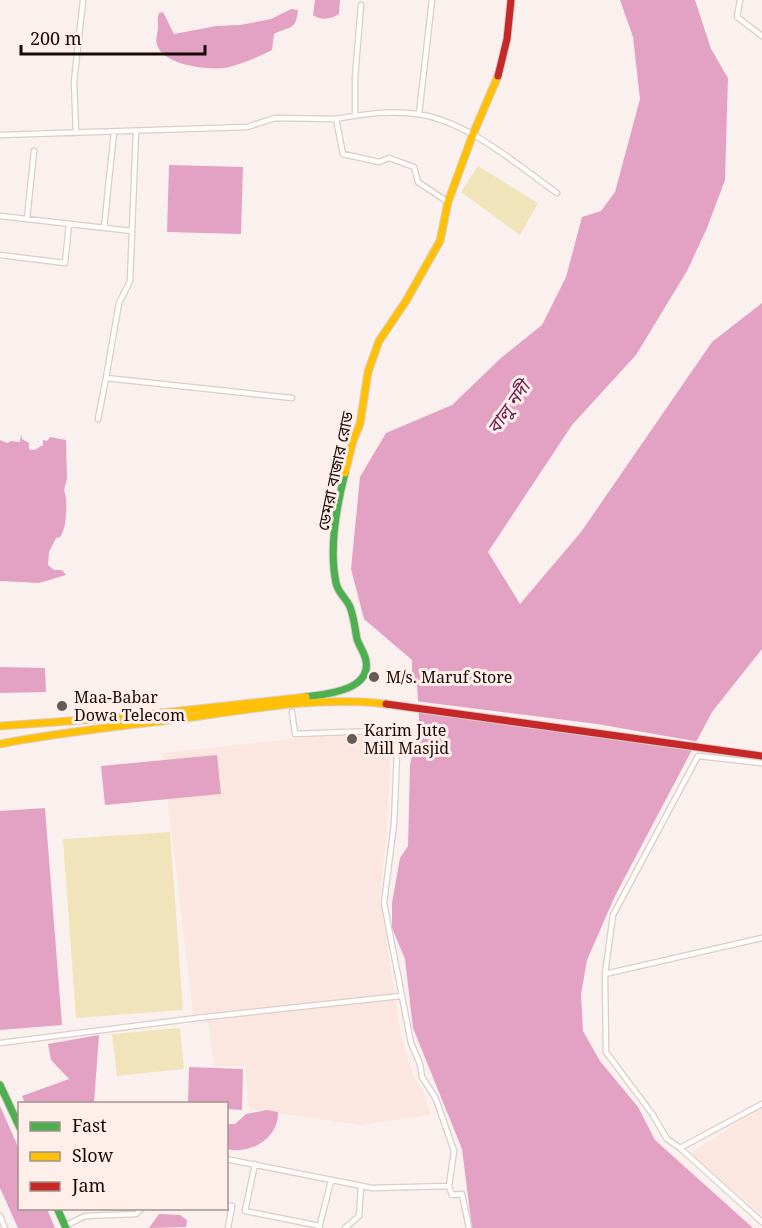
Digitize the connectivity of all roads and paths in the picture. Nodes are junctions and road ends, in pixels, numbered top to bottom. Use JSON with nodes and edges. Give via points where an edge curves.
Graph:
{"nodes":[{"id":1,"x":83,"y":0,"type":"edge"},
{"id":2,"x":432,"y":0,"type":"edge"},
{"id":3,"x":511,"y":0,"type":"edge"},
{"id":4,"x":740,"y":0,"type":"edge"},
{"id":5,"x":361,"y":5,"type":"dead end"},
{"id":6,"x":762,"y":36,"type":"edge"},
{"id":7,"x":419,"y":114,"type":"junction"},
{"id":8,"x":354,"y":116,"type":"junction"},
{"id":9,"x":336,"y":119,"type":"junction"},
{"id":10,"x":136,"y":131,"type":"junction"},
{"id":11,"x":114,"y":132,"type":"junction"},
{"id":12,"x":76,"y":133,"type":"junction"},
{"id":13,"x":473,"y":134,"type":"junction"},
{"id":14,"x":0,"y":135,"type":"edge"},
{"id":15,"x":34,"y":151,"type":"dead end"},
{"id":16,"x":557,"y":193,"type":"dead end"},
{"id":17,"x":448,"y":202,"type":"junction"},
{"id":18,"x":0,"y":216,"type":"edge"},
{"id":19,"x":27,"y":219,"type":"junction"},
{"id":20,"x":69,"y":224,"type":"junction"},
{"id":21,"x":104,"y":228,"type":"junction"},
{"id":22,"x":132,"y":231,"type":"junction"},
{"id":23,"x":0,"y":255,"type":"edge"},
{"id":24,"x":106,"y":378,"type":"junction"},
{"id":25,"x":292,"y":398,"type":"dead end"},
{"id":26,"x":98,"y":419,"type":"dead end"},
{"id":27,"x":292,"y":712,"type":"dead end"},
{"id":28,"x":0,"y":726,"type":"edge"},
{"id":29,"x":0,"y":739,"type":"edge"},
{"id":30,"x":25,"y":739,"type":"junction"},
{"id":31,"x":0,"y":744,"type":"edge"},
{"id":32,"x":762,"y":756,"type":"edge"},
{"id":33,"x":762,"y":763,"type":"edge"},
{"id":34,"x":762,"y":938,"type":"edge"},
{"id":35,"x":605,"y":974,"type":"junction"},
{"id":36,"x":401,"y":996,"type":"junction"},
{"id":37,"x":0,"y":1043,"type":"edge"},
{"id":38,"x":0,"y":1085,"type":"edge"},
{"id":39,"x":762,"y":1104,"type":"edge"},
{"id":40,"x":18,"y":1124,"type":"edge"},
{"id":41,"x":680,"y":1148,"type":"junction"},
{"id":42,"x":228,"y":1159,"type":"edge"},
{"id":43,"x":255,"y":1164,"type":"junction"},
{"id":44,"x":331,"y":1181,"type":"junction"},
{"id":45,"x":361,"y":1186,"type":"junction"},
{"id":46,"x":449,"y":1186,"type":"junction"},
{"id":47,"x":228,"y":1205,"type":"edge"},
{"id":48,"x":57,"y":1210,"type":"edge"},
{"id":49,"x":141,"y":1210,"type":"edge"},
{"id":50,"x":0,"y":1216,"type":"edge"},
{"id":51,"x":762,"y":1222,"type":"edge"},
{"id":52,"x":65,"y":1227,"type":"edge"},
{"id":53,"x":320,"y":1227,"type":"edge"},
{"id":54,"x":5,"y":1228,"type":"edge"},
{"id":55,"x":228,"y":1228,"type":"edge"},
{"id":56,"x":345,"y":1228,"type":"edge"},
{"id":57,"x":469,"y":1228,"type":"edge"}],
"edges":[{"from":1,"to":12,"type":"street","via":[[74,82]]},
{"from":2,"to":7,"type":"street"},
{"from":3,"to":13,"type":"street","name":"ডেমরা বাজার রোড","via":[[500,71]]},
{"from":4,"to":6,"type":"street","via":[[738,17]]},
{"from":5,"to":8,"type":"street"},
{"from":7,"to":8,"type":"street"},
{"from":7,"to":13,"type":"street"},
{"from":8,"to":9,"type":"street"},
{"from":9,"to":10,"type":"street","via":[[275,118],[247,127]]},
{"from":9,"to":17,"type":"street","via":[[344,154],[379,162],[389,158],[414,167],[418,182]]},
{"from":10,"to":11,"type":"street"},
{"from":10,"to":22,"type":"street"},
{"from":11,"to":12,"type":"street"},
{"from":11,"to":21,"type":"street"},
{"from":12,"to":14,"type":"street"},
{"from":13,"to":16,"type":"street"},
{"from":13,"to":17,"type":"street","name":"ডেমরা বাজার রোড"},
{"from":15,"to":19,"type":"street"},
{"from":17,"to":28,"type":"street","name":"ডেমরা বাজার রোড","via":[[440,241],[379,341],[341,488],[332,558],[337,587],[350,607],[366,661],[360,680],[341,692],[279,700]]},
{"from":18,"to":19,"type":"street"},
{"from":19,"to":20,"type":"street"},
{"from":20,"to":21,"type":"street"},
{"from":20,"to":23,"type":"street","via":[[65,264]]},
{"from":21,"to":22,"type":"street"},
{"from":22,"to":24,"type":"street","via":[[129,281],[119,303]]},
{"from":24,"to":25,"type":"street"},
{"from":24,"to":26,"type":"street"},
{"from":27,"to":36,"type":"street","via":[[295,734],[398,730],[394,824],[384,903]]},
{"from":29,"to":30,"type":"street"},
{"from":30,"to":31,"type":"street"},
{"from":30,"to":32,"type":"street","via":[[346,701]]},
{"from":33,"to":35,"type":"street","via":[[698,756],[613,915]]},
{"from":34,"to":35,"type":"street"},
{"from":35,"to":41,"type":"street","via":[[606,1052],[667,1139]]},
{"from":36,"to":37,"type":"street"},
{"from":36,"to":46,"type":"street","via":[[422,1077],[436,1099],[454,1151]]},
{"from":38,"to":40,"type":"street"},
{"from":39,"to":41,"type":"street"},
{"from":41,"to":51,"type":"street"},
{"from":42,"to":43,"type":"street"},
{"from":43,"to":44,"type":"street"},
{"from":43,"to":53,"type":"street","via":[[245,1211]]},
{"from":44,"to":45,"type":"street"},
{"from":44,"to":53,"type":"street"},
{"from":45,"to":46,"type":"street"},
{"from":45,"to":56,"type":"street","via":[[359,1216]]},
{"from":46,"to":57,"type":"street","via":[[452,1195],[462,1194]]},
{"from":47,"to":55,"type":"street","via":[[232,1206]]},
{"from":48,"to":52,"type":"street"},
{"from":49,"to":52,"type":"street","via":[[136,1214],[85,1216]]},
{"from":50,"to":54,"type":"street"}]}
